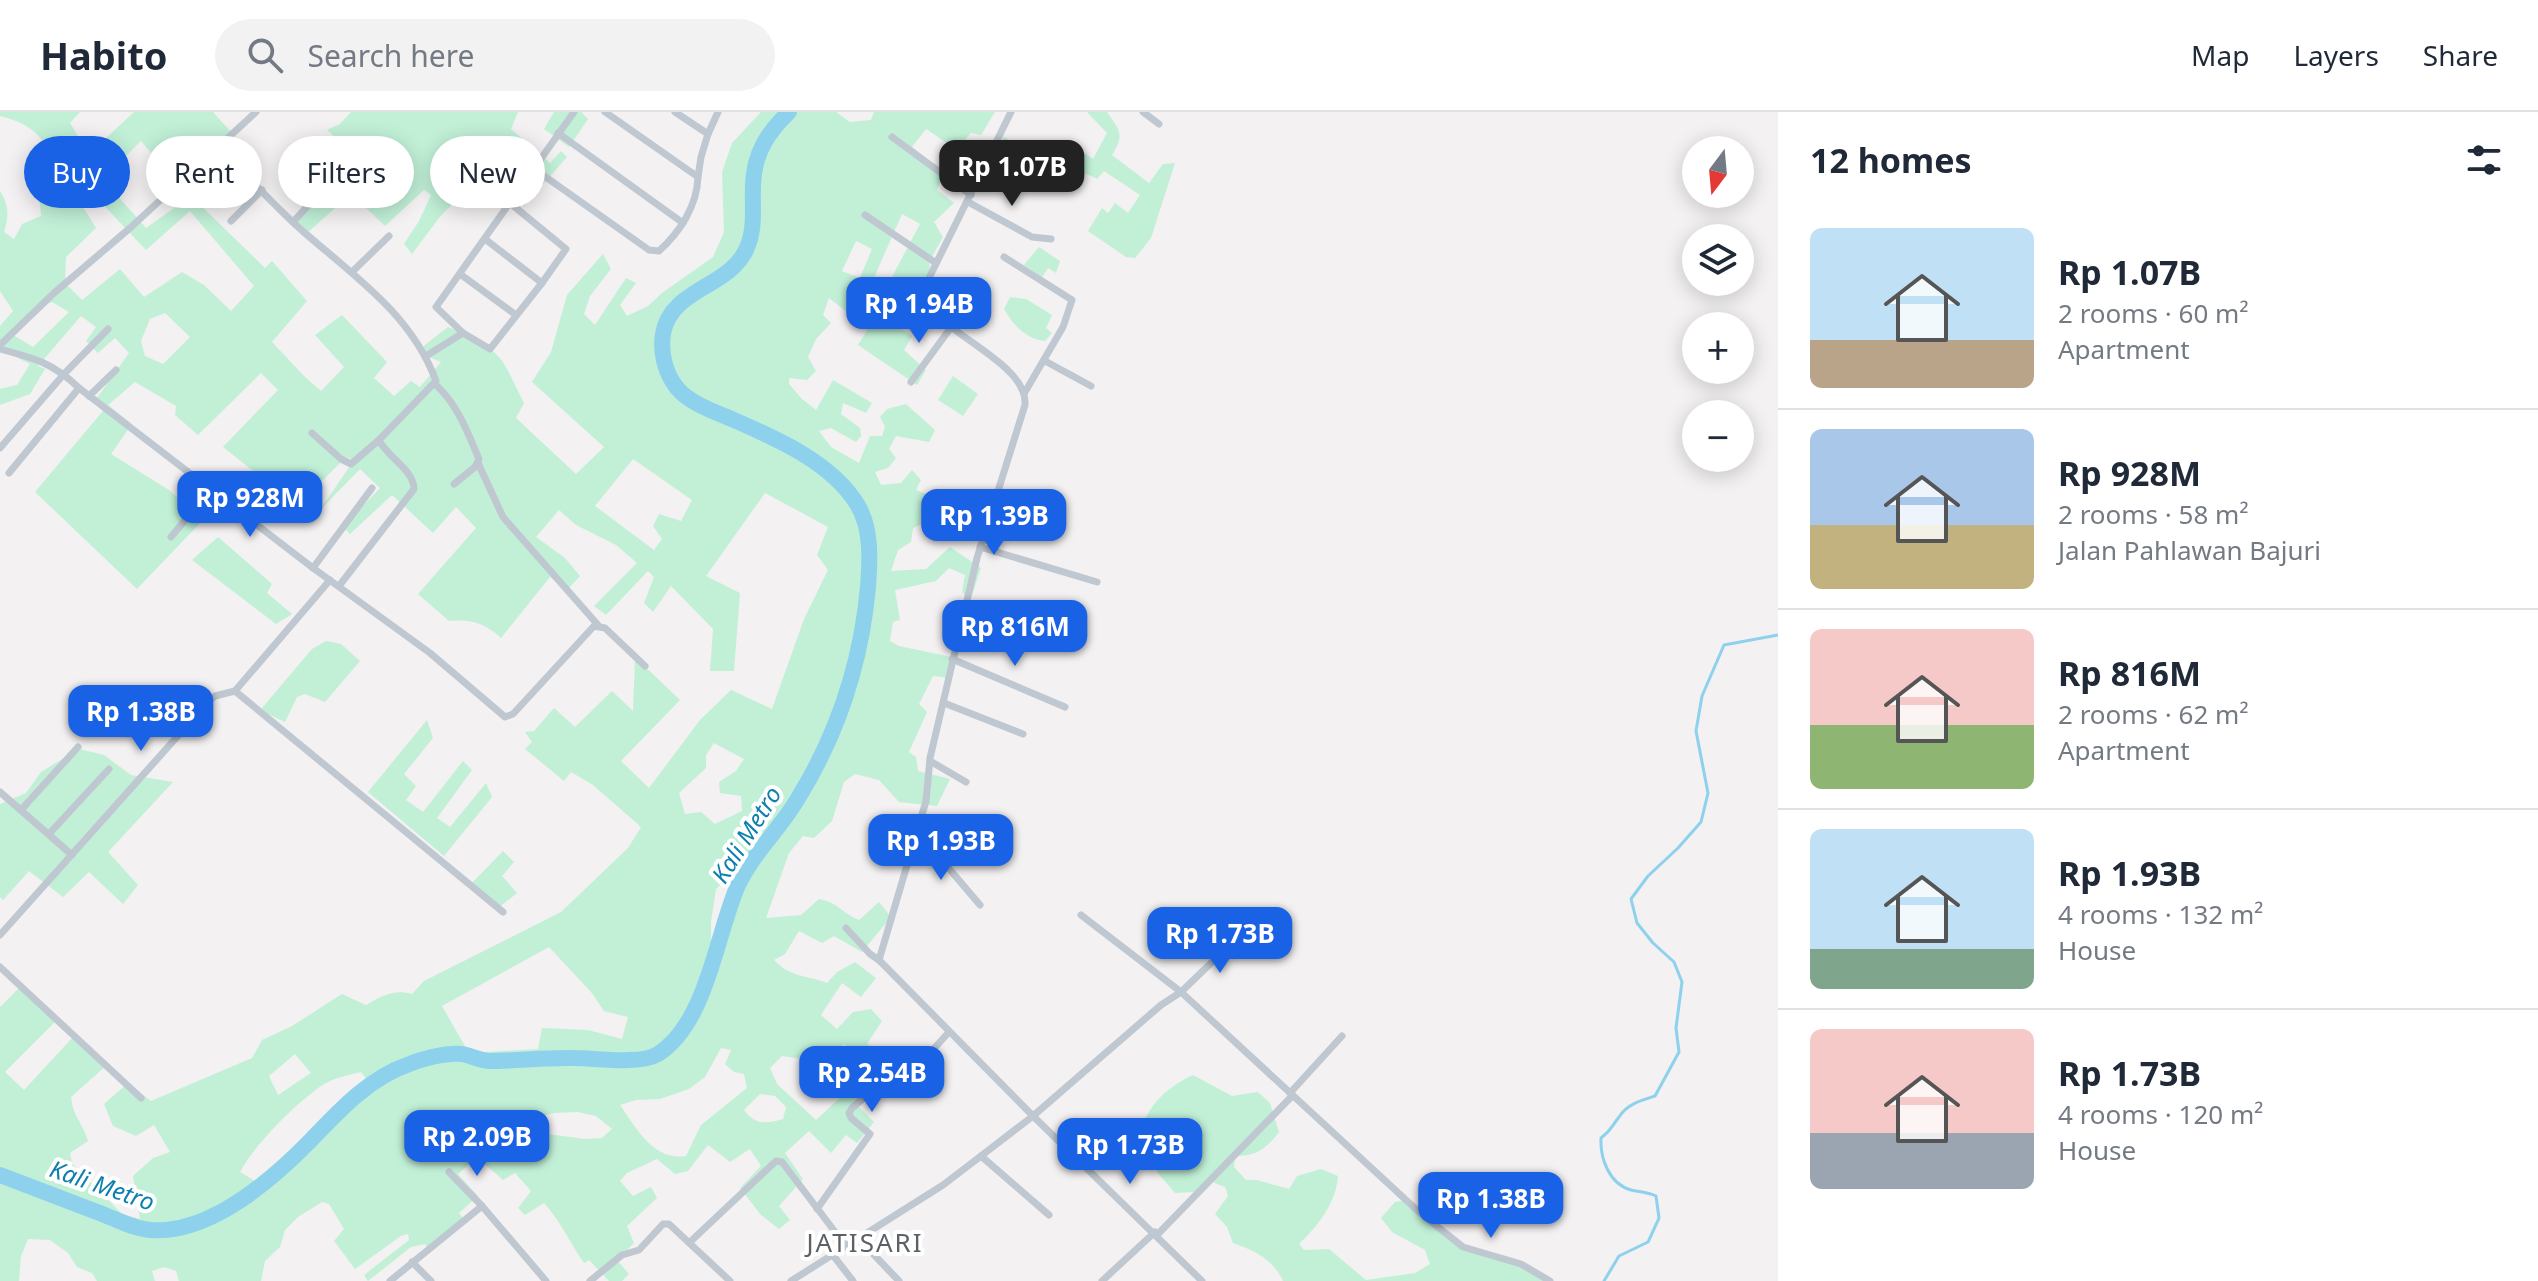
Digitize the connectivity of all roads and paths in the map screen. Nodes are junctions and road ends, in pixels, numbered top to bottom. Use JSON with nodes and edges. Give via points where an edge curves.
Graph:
{"nodes":[{"id":1,"x":256,"y":112,"type":"edge"},
{"id":2,"x":574,"y":112,"type":"edge"},
{"id":3,"x":605,"y":112,"type":"edge"},
{"id":4,"x":675,"y":112,"type":"edge"},
{"id":5,"x":718,"y":112,"type":"edge"},
{"id":6,"x":1011,"y":112,"type":"edge"},
{"id":7,"x":1143,"y":112,"type":"edge"},
{"id":8,"x":1159,"y":124,"type":"dead end"},
{"id":9,"x":558,"y":133,"type":"junction"},
{"id":10,"x":708,"y":134,"type":"junction"},
{"id":11,"x":230,"y":136,"type":"edge"},
{"id":12,"x":892,"y":137,"type":"dead end"},
{"id":13,"x":545,"y":151,"type":"edge"},
{"id":14,"x":545,"y":176,"type":"edge"},
{"id":15,"x":698,"y":177,"type":"junction"},
{"id":16,"x":262,"y":190,"type":"edge"},
{"id":17,"x":969,"y":198,"type":"junction"},
{"id":18,"x":152,"y":208,"type":"edge"},
{"id":19,"x":244,"y":208,"type":"edge"},
{"id":20,"x":306,"y":208,"type":"edge"},
{"id":21,"x":507,"y":208,"type":"edge"},
{"id":22,"x":516,"y":208,"type":"edge"},
{"id":23,"x":865,"y":215,"type":"dead end"},
{"id":24,"x":231,"y":221,"type":"dead end"},
{"id":25,"x":293,"y":222,"type":"junction"},
{"id":26,"x":683,"y":223,"type":"junction"},
{"id":27,"x":389,"y":236,"type":"dead end"},
{"id":28,"x":485,"y":239,"type":"junction"},
{"id":29,"x":1051,"y":239,"type":"dead end"},
{"id":30,"x":1004,"y":257,"type":"dead end"},
{"id":31,"x":936,"y":263,"type":"junction"},
{"id":32,"x":352,"y":272,"type":"junction"},
{"id":33,"x":460,"y":274,"type":"junction"},
{"id":34,"x":542,"y":283,"type":"junction"},
{"id":35,"x":888,"y":289,"type":"dead end"},
{"id":36,"x":930,"y":305,"type":"junction"},
{"id":37,"x":516,"y":315,"type":"junction"},
{"id":38,"x":952,"y":326,"type":"junction"},
{"id":39,"x":108,"y":329,"type":"dead end"},
{"id":40,"x":463,"y":333,"type":"junction"},
{"id":41,"x":0,"y":347,"type":"edge"},
{"id":42,"x":426,"y":356,"type":"junction"},
{"id":43,"x":1045,"y":361,"type":"junction"},
{"id":44,"x":116,"y":370,"type":"dead end"},
{"id":45,"x":64,"y":374,"type":"junction"},
{"id":46,"x":911,"y":382,"type":"dead end"},
{"id":47,"x":435,"y":384,"type":"junction"},
{"id":48,"x":1091,"y":386,"type":"dead end"},
{"id":49,"x":79,"y":388,"type":"junction"},
{"id":50,"x":1025,"y":392,"type":"junction"},
{"id":51,"x":89,"y":396,"type":"junction"},
{"id":52,"x":312,"y":433,"type":"dead end"},
{"id":53,"x":379,"y":440,"type":"junction"},
{"id":54,"x":0,"y":448,"type":"edge"},
{"id":55,"x":478,"y":463,"type":"junction"},
{"id":56,"x":9,"y":473,"type":"dead end"},
{"id":57,"x":454,"y":484,"type":"dead end"},
{"id":58,"x":372,"y":488,"type":"dead end"},
{"id":59,"x":211,"y":489,"type":"junction"},
{"id":60,"x":171,"y":537,"type":"dead end"},
{"id":61,"x":980,"y":547,"type":"junction"},
{"id":62,"x":313,"y":568,"type":"junction"},
{"id":63,"x":330,"y":580,"type":"junction"},
{"id":64,"x":1097,"y":582,"type":"dead end"},
{"id":65,"x":339,"y":586,"type":"junction"},
{"id":66,"x":598,"y":625,"type":"junction"},
{"id":67,"x":952,"y":659,"type":"junction"},
{"id":68,"x":645,"y":666,"type":"dead end"},
{"id":69,"x":235,"y":691,"type":"junction"},
{"id":70,"x":944,"y":703,"type":"junction"},
{"id":71,"x":1065,"y":707,"type":"dead end"},
{"id":72,"x":1023,"y":734,"type":"dead end"},
{"id":73,"x":78,"y":747,"type":"dead end"},
{"id":74,"x":930,"y":761,"type":"junction"},
{"id":75,"x":109,"y":769,"type":"dead end"},
{"id":76,"x":966,"y":782,"type":"dead end"},
{"id":77,"x":0,"y":792,"type":"edge"},
{"id":78,"x":21,"y":810,"type":"junction"},
{"id":79,"x":49,"y":834,"type":"junction"},
{"id":80,"x":913,"y":844,"type":"junction"},
{"id":81,"x":72,"y":855,"type":"junction"},
{"id":82,"x":980,"y":905,"type":"dead end"},
{"id":83,"x":503,"y":912,"type":"dead end"},
{"id":84,"x":1081,"y":915,"type":"dead end"},
{"id":85,"x":846,"y":928,"type":"dead end"},
{"id":86,"x":0,"y":935,"type":"edge"},
{"id":87,"x":1239,"y":936,"type":"dead end"},
{"id":88,"x":879,"y":960,"type":"junction"},
{"id":89,"x":0,"y":967,"type":"edge"},
{"id":90,"x":1181,"y":992,"type":"junction"},
{"id":91,"x":951,"y":1034,"type":"junction"},
{"id":92,"x":1342,"y":1036,"type":"dead end"},
{"id":93,"x":1291,"y":1095,"type":"junction"},
{"id":94,"x":141,"y":1098,"type":"dead end"},
{"id":95,"x":1033,"y":1116,"type":"junction"},
{"id":96,"x":981,"y":1156,"type":"junction"},
{"id":97,"x":449,"y":1172,"type":"dead end"},
{"id":98,"x":482,"y":1206,"type":"junction"},
{"id":99,"x":821,"y":1212,"type":"junction"},
{"id":100,"x":1049,"y":1215,"type":"dead end"},
{"id":101,"x":1156,"y":1234,"type":"junction"},
{"id":102,"x":858,"y":1238,"type":"junction"},
{"id":103,"x":690,"y":1242,"type":"junction"},
{"id":104,"x":845,"y":1245,"type":"junction"},
{"id":105,"x":832,"y":1254,"type":"junction"},
{"id":106,"x":412,"y":1262,"type":"junction"},
{"id":107,"x":390,"y":1281,"type":"edge"},
{"id":108,"x":431,"y":1281,"type":"edge"},
{"id":109,"x":546,"y":1281,"type":"edge"},
{"id":110,"x":590,"y":1281,"type":"edge"},
{"id":111,"x":730,"y":1281,"type":"edge"},
{"id":112,"x":791,"y":1281,"type":"edge"},
{"id":113,"x":853,"y":1281,"type":"edge"},
{"id":114,"x":899,"y":1281,"type":"edge"},
{"id":115,"x":1102,"y":1281,"type":"edge"},
{"id":116,"x":1202,"y":1281,"type":"edge"},
{"id":117,"x":1550,"y":1281,"type":"edge"}],
"edges":[{"from":1,"to":11,"type":"street"},
{"from":2,"to":9,"type":"street"},
{"from":3,"to":15,"type":"street"},
{"from":4,"to":10,"type":"street"},
{"from":5,"to":10,"type":"street"},
{"from":6,"to":17,"type":"street"},
{"from":7,"to":8,"type":"street"},
{"from":9,"to":13,"type":"street"},
{"from":9,"to":26,"type":"street"},
{"from":10,"to":15,"type":"street"},
{"from":12,"to":17,"type":"street"},
{"from":14,"to":26,"type":"street","via":[[649,250],[659,251]]},
{"from":15,"to":26,"type":"street"},
{"from":16,"to":25,"type":"street"},
{"from":17,"to":29,"type":"street","via":[[1032,237]]},
{"from":17,"to":31,"type":"street"},
{"from":18,"to":41,"type":"street"},
{"from":19,"to":24,"type":"street"},
{"from":20,"to":25,"type":"street"},
{"from":21,"to":28,"type":"street"},
{"from":22,"to":34,"type":"street","via":[[566,249]]},
{"from":23,"to":31,"type":"street"},
{"from":25,"to":32,"type":"street"},
{"from":27,"to":32,"type":"street"},
{"from":28,"to":33,"type":"street"},
{"from":28,"to":34,"type":"street"},
{"from":30,"to":43,"type":"street","via":[[1072,300]]},
{"from":31,"to":36,"type":"street","via":[[925,295]]},
{"from":32,"to":42,"type":"street","via":[[393,311]]},
{"from":33,"to":37,"type":"street"},
{"from":33,"to":40,"type":"street","via":[[436,307]]},
{"from":34,"to":37,"type":"street"},
{"from":35,"to":36,"type":"street","via":[[914,305]]},
{"from":36,"to":38,"type":"street"},
{"from":37,"to":40,"type":"street","via":[[490,349]]},
{"from":38,"to":46,"type":"street"},
{"from":38,"to":50,"type":"street","via":[[1013,375]]},
{"from":39,"to":45,"type":"street"},
{"from":40,"to":42,"type":"street"},
{"from":41,"to":45,"type":"street"},
{"from":42,"to":47,"type":"street"},
{"from":43,"to":48,"type":"street"},
{"from":43,"to":50,"type":"street"},
{"from":44,"to":51,"type":"street"},
{"from":45,"to":49,"type":"street"},
{"from":45,"to":54,"type":"street"},
{"from":47,"to":53,"type":"street"},
{"from":47,"to":55,"type":"street","via":[[462,418]]},
{"from":49,"to":51,"type":"street"},
{"from":49,"to":56,"type":"street"},
{"from":50,"to":61,"type":"street"},
{"from":51,"to":59,"type":"street"},
{"from":52,"to":53,"type":"street","via":[[351,464]]},
{"from":53,"to":65,"type":"street","via":[[413,479],[414,489]]},
{"from":55,"to":57,"type":"street"},
{"from":55,"to":66,"type":"street","via":[[503,517]]},
{"from":58,"to":62,"type":"street"},
{"from":59,"to":60,"type":"street"},
{"from":59,"to":62,"type":"street"},
{"from":61,"to":64,"type":"street"},
{"from":61,"to":67,"type":"street"},
{"from":62,"to":63,"type":"street"},
{"from":63,"to":65,"type":"street"},
{"from":63,"to":69,"type":"street"},
{"from":65,"to":66,"type":"street","via":[[505,717]]},
{"from":66,"to":68,"type":"street"},
{"from":67,"to":70,"type":"street"},
{"from":67,"to":71,"type":"street"},
{"from":69,"to":81,"type":"street","via":[[209,701]]},
{"from":69,"to":83,"type":"street"},
{"from":70,"to":72,"type":"street"},
{"from":70,"to":74,"type":"street"},
{"from":73,"to":78,"type":"street"},
{"from":74,"to":76,"type":"street"},
{"from":74,"to":80,"type":"street","via":[[926,801]]},
{"from":75,"to":79,"type":"street"},
{"from":77,"to":78,"type":"street"},
{"from":78,"to":79,"type":"street"},
{"from":79,"to":81,"type":"street"},
{"from":80,"to":82,"type":"street","via":[[946,865]]},
{"from":80,"to":88,"type":"street"},
{"from":81,"to":86,"type":"street"},
{"from":84,"to":90,"type":"street"},
{"from":85,"to":88,"type":"street"},
{"from":87,"to":90,"type":"street"},
{"from":88,"to":91,"type":"street"},
{"from":89,"to":94,"type":"street"},
{"from":90,"to":93,"type":"street"},
{"from":90,"to":95,"type":"street"},
{"from":91,"to":95,"type":"street"},
{"from":91,"to":99,"type":"street","via":[[913,1078],[906,1082],[898,1074],[890,1075],[852,1108],[851,1118],[870,1134]]},
{"from":92,"to":93,"type":"street"},
{"from":93,"to":101,"type":"street"},
{"from":93,"to":117,"type":"street","via":[[1463,1247],[1521,1264]]},
{"from":95,"to":96,"type":"street"},
{"from":95,"to":101,"type":"street"},
{"from":96,"to":100,"type":"street"},
{"from":96,"to":102,"type":"street"},
{"from":97,"to":98,"type":"street"},
{"from":98,"to":106,"type":"street"},
{"from":98,"to":109,"type":"street"},
{"from":99,"to":103,"type":"street","via":[[776,1161]]},
{"from":99,"to":104,"type":"street"},
{"from":101,"to":115,"type":"street"},
{"from":101,"to":116,"type":"street"},
{"from":102,"to":104,"type":"street"},
{"from":102,"to":114,"type":"street"},
{"from":103,"to":110,"type":"street","via":[[663,1224],[639,1250],[622,1255]]},
{"from":103,"to":111,"type":"street"},
{"from":104,"to":105,"type":"street"},
{"from":105,"to":112,"type":"street"},
{"from":105,"to":113,"type":"street"},
{"from":106,"to":107,"type":"street"},
{"from":106,"to":108,"type":"street"}]}
